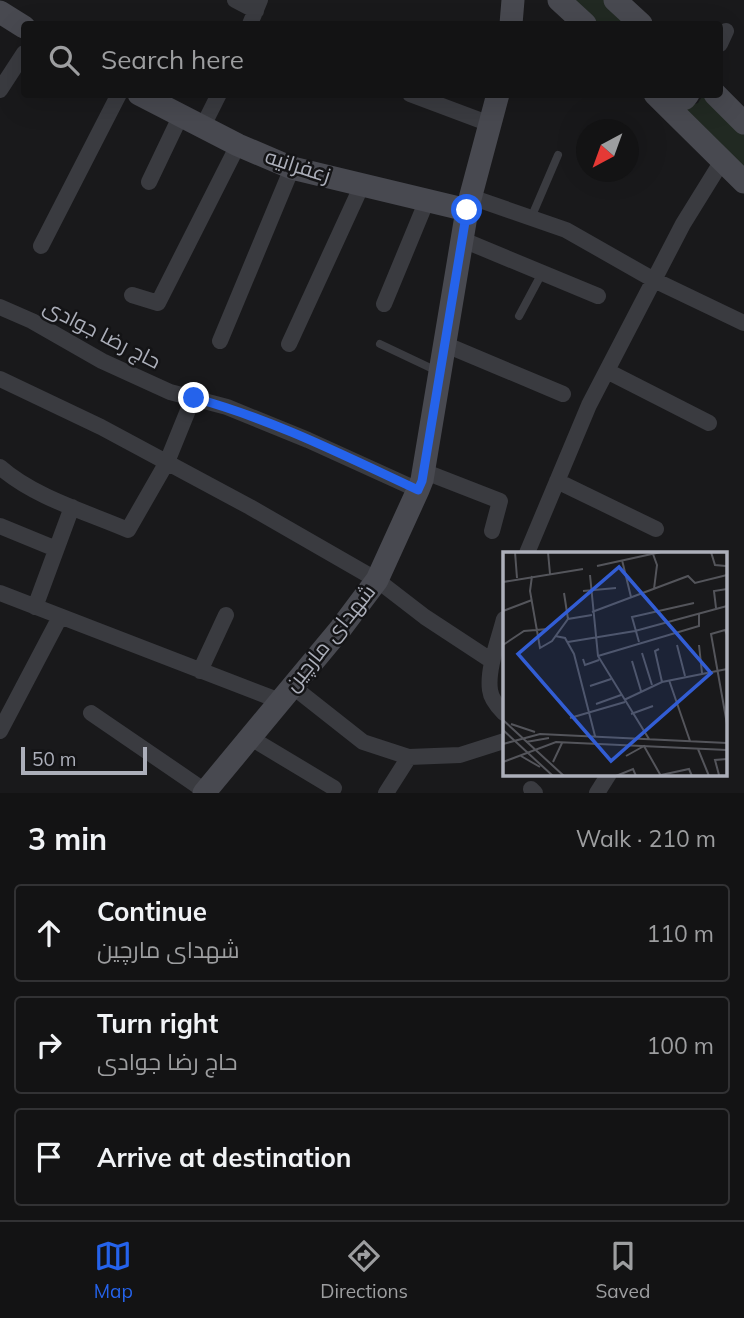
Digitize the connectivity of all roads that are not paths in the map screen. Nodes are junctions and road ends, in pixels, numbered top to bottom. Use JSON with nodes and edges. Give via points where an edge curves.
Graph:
{"nodes":[{"id":1,"x":235,"y":0,"type":"edge"},
{"id":2,"x":513,"y":0,"type":"edge"},
{"id":3,"x":559,"y":0,"type":"edge"},
{"id":4,"x":615,"y":0,"type":"edge"},
{"id":5,"x":0,"y":12,"type":"edge"},
{"id":6,"x":255,"y":12,"type":"edge"},
{"id":7,"x":511,"y":21,"type":"edge"},
{"id":8,"x":582,"y":21,"type":"edge"},
{"id":9,"x":638,"y":21,"type":"edge"},
{"id":10,"x":21,"y":25,"type":"edge"},
{"id":11,"x":21,"y":58,"type":"edge"},
{"id":12,"x":0,"y":90,"type":"edge"},
{"id":13,"x":117,"y":98,"type":"edge"},
{"id":14,"x":147,"y":98,"type":"edge"},
{"id":15,"x":217,"y":98,"type":"edge"},
{"id":16,"x":421,"y":98,"type":"edge"},
{"id":17,"x":497,"y":98,"type":"edge"},
{"id":18,"x":659,"y":98,"type":"edge"},
{"id":19,"x":719,"y":98,"type":"edge"},
{"id":20,"x":181,"y":115,"type":"junction"},
{"id":21,"x":744,"y":122,"type":"edge"},
{"id":22,"x":490,"y":124,"type":"junction"},
{"id":23,"x":203,"y":126,"type":"junction"},
{"id":24,"x":238,"y":145,"type":"junction"},
{"id":25,"x":558,"y":155,"type":"dead end"},
{"id":26,"x":722,"y":160,"type":"junction"},
{"id":27,"x":292,"y":168,"type":"junction"},
{"id":28,"x":149,"y":182,"type":"dead end"},
{"id":29,"x":744,"y":182,"type":"edge"},
{"id":30,"x":362,"y":185,"type":"junction"},
{"id":31,"x":427,"y":201,"type":"junction"},
{"id":32,"x":469,"y":203,"type":"junction"},
{"id":33,"x":531,"y":218,"type":"junction"},
{"id":34,"x":463,"y":240,"type":"junction"},
{"id":35,"x":41,"y":246,"type":"dead end"},
{"id":36,"x":542,"y":273,"type":"junction"},
{"id":37,"x":654,"y":280,"type":"junction"},
{"id":38,"x":132,"y":295,"type":"dead end"},
{"id":39,"x":598,"y":296,"type":"dead end"},
{"id":40,"x":384,"y":304,"type":"dead end"},
{"id":41,"x":0,"y":307,"type":"edge"},
{"id":42,"x":519,"y":316,"type":"dead end"},
{"id":43,"x":744,"y":323,"type":"edge"},
{"id":44,"x":220,"y":341,"type":"dead end"},
{"id":45,"x":289,"y":344,"type":"dead end"},
{"id":46,"x":380,"y":344,"type":"dead end"},
{"id":47,"x":444,"y":344,"type":"junction"},
{"id":48,"x":607,"y":371,"type":"junction"},
{"id":49,"x":440,"y":372,"type":"junction"},
{"id":50,"x":0,"y":379,"type":"edge"},
{"id":51,"x":563,"y":394,"type":"dead end"},
{"id":52,"x":194,"y":398,"type":"junction"},
{"id":53,"x":709,"y":424,"type":"dead end"},
{"id":54,"x":167,"y":462,"type":"junction"},
{"id":55,"x":0,"y":467,"type":"edge"},
{"id":56,"x":421,"y":480,"type":"junction"},
{"id":57,"x":557,"y":481,"type":"junction"},
{"id":58,"x":72,"y":506,"type":"junction"},
{"id":59,"x":0,"y":526,"type":"edge"},
{"id":60,"x":656,"y":529,"type":"dead end"},
{"id":61,"x":492,"y":531,"type":"dead end"},
{"id":62,"x":56,"y":549,"type":"junction"},
{"id":63,"x":527,"y":552,"type":"edge"},
{"id":64,"x":377,"y":580,"type":"junction"},
{"id":65,"x":0,"y":593,"type":"edge"},
{"id":66,"x":35,"y":607,"type":"junction"},
{"id":67,"x":226,"y":615,"type":"dead end"},
{"id":68,"x":60,"y":617,"type":"junction"},
{"id":69,"x":503,"y":622,"type":"edge"},
{"id":70,"x":492,"y":661,"type":"junction"},
{"id":71,"x":200,"y":671,"type":"junction"},
{"id":72,"x":286,"y":694,"type":"junction"},
{"id":73,"x":503,"y":712,"type":"edge"},
{"id":74,"x":91,"y":713,"type":"dead end"},
{"id":75,"x":0,"y":731,"type":"edge"},
{"id":76,"x":249,"y":737,"type":"junction"},
{"id":77,"x":503,"y":741,"type":"edge"},
{"id":78,"x":409,"y":757,"type":"junction"},
{"id":79,"x":608,"y":776,"type":"edge"},
{"id":80,"x":334,"y":788,"type":"dead end"},
{"id":81,"x":206,"y":792,"type":"edge"},
{"id":82,"x":386,"y":793,"type":"edge"},
{"id":83,"x":597,"y":793,"type":"edge"}],
"edges":[{"from":1,"to":6,"type":"street"},
{"from":2,"to":7,"type":"street"},
{"from":3,"to":8,"type":"street"},
{"from":4,"to":9,"type":"street"},
{"from":5,"to":10,"type":"street"},
{"from":11,"to":12,"type":"street"},
{"from":13,"to":35,"type":"street"},
{"from":14,"to":20,"type":"street","name":"زعفرانیه"},
{"from":15,"to":23,"type":"street"},
{"from":16,"to":22,"type":"street"},
{"from":17,"to":22,"type":"street","name":"شهدای مارچین"},
{"from":18,"to":26,"type":"street"},
{"from":19,"to":21,"type":"street"},
{"from":20,"to":23,"type":"street","name":"زعفرانیه"},
{"from":20,"to":28,"type":"street"},
{"from":22,"to":32,"type":"street","name":"شهدای مارچین"},
{"from":23,"to":24,"type":"street","name":"زعفرانیه"},
{"from":24,"to":27,"type":"street","name":"زعفرانیه"},
{"from":24,"to":38,"type":"street","via":[[158,303]]},
{"from":25,"to":33,"type":"lane"},
{"from":26,"to":29,"type":"street"},
{"from":26,"to":37,"type":"street"},
{"from":27,"to":30,"type":"street","name":"زعفرانیه"},
{"from":27,"to":44,"type":"street"},
{"from":30,"to":31,"type":"street","name":"زعفرانیه"},
{"from":30,"to":45,"type":"street"},
{"from":31,"to":32,"type":"street","name":"زعفرانیه"},
{"from":31,"to":40,"type":"street"},
{"from":32,"to":33,"type":"street"},
{"from":32,"to":34,"type":"street","name":"شهدای مارچین"},
{"from":33,"to":37,"type":"street","via":[[566,230]]},
{"from":34,"to":36,"type":"street"},
{"from":34,"to":47,"type":"street","name":"شهدای مارچین"},
{"from":36,"to":39,"type":"street"},
{"from":36,"to":42,"type":"lane"},
{"from":37,"to":43,"type":"street"},
{"from":37,"to":48,"type":"street"},
{"from":41,"to":52,"type":"street","name":"حاج رضا جوادی","via":[[170,392]]},
{"from":46,"to":49,"type":"lane"},
{"from":47,"to":49,"type":"street","name":"شهدای مارچین"},
{"from":47,"to":51,"type":"street"},
{"from":48,"to":53,"type":"street"},
{"from":48,"to":57,"type":"street"},
{"from":49,"to":56,"type":"street","name":"شهدای مارچین"},
{"from":50,"to":54,"type":"street"},
{"from":52,"to":54,"type":"street"},
{"from":52,"to":56,"type":"street","name":"حاج رضا جوادی"},
{"from":54,"to":58,"type":"street","via":[[128,530]]},
{"from":54,"to":64,"type":"street"},
{"from":55,"to":58,"type":"street","via":[[14,480]]},
{"from":56,"to":61,"type":"street","name":"حاج رضا جوادی","via":[[500,500]]},
{"from":56,"to":64,"type":"street","name":"شهدای مارچین"},
{"from":57,"to":60,"type":"street"},
{"from":57,"to":63,"type":"street"},
{"from":58,"to":62,"type":"street"},
{"from":59,"to":62,"type":"street"},
{"from":62,"to":66,"type":"street"},
{"from":64,"to":70,"type":"street"},
{"from":64,"to":72,"type":"street","name":"شهدای مارچین"},
{"from":65,"to":66,"type":"street"},
{"from":66,"to":68,"type":"street"},
{"from":67,"to":71,"type":"street"},
{"from":68,"to":71,"type":"street"},
{"from":68,"to":75,"type":"street"},
{"from":69,"to":70,"type":"street"},
{"from":70,"to":73,"type":"street","via":[[490,691]]},
{"from":71,"to":72,"type":"street"},
{"from":72,"to":76,"type":"street","name":"شهدای مارچین"},
{"from":72,"to":78,"type":"street","via":[[363,742]]},
{"from":74,"to":81,"type":"street"},
{"from":76,"to":80,"type":"street"},
{"from":76,"to":81,"type":"street","name":"شهدای مارچین"},
{"from":77,"to":78,"type":"street","via":[[460,755]]},
{"from":78,"to":82,"type":"street"},
{"from":79,"to":83,"type":"street"}]}
